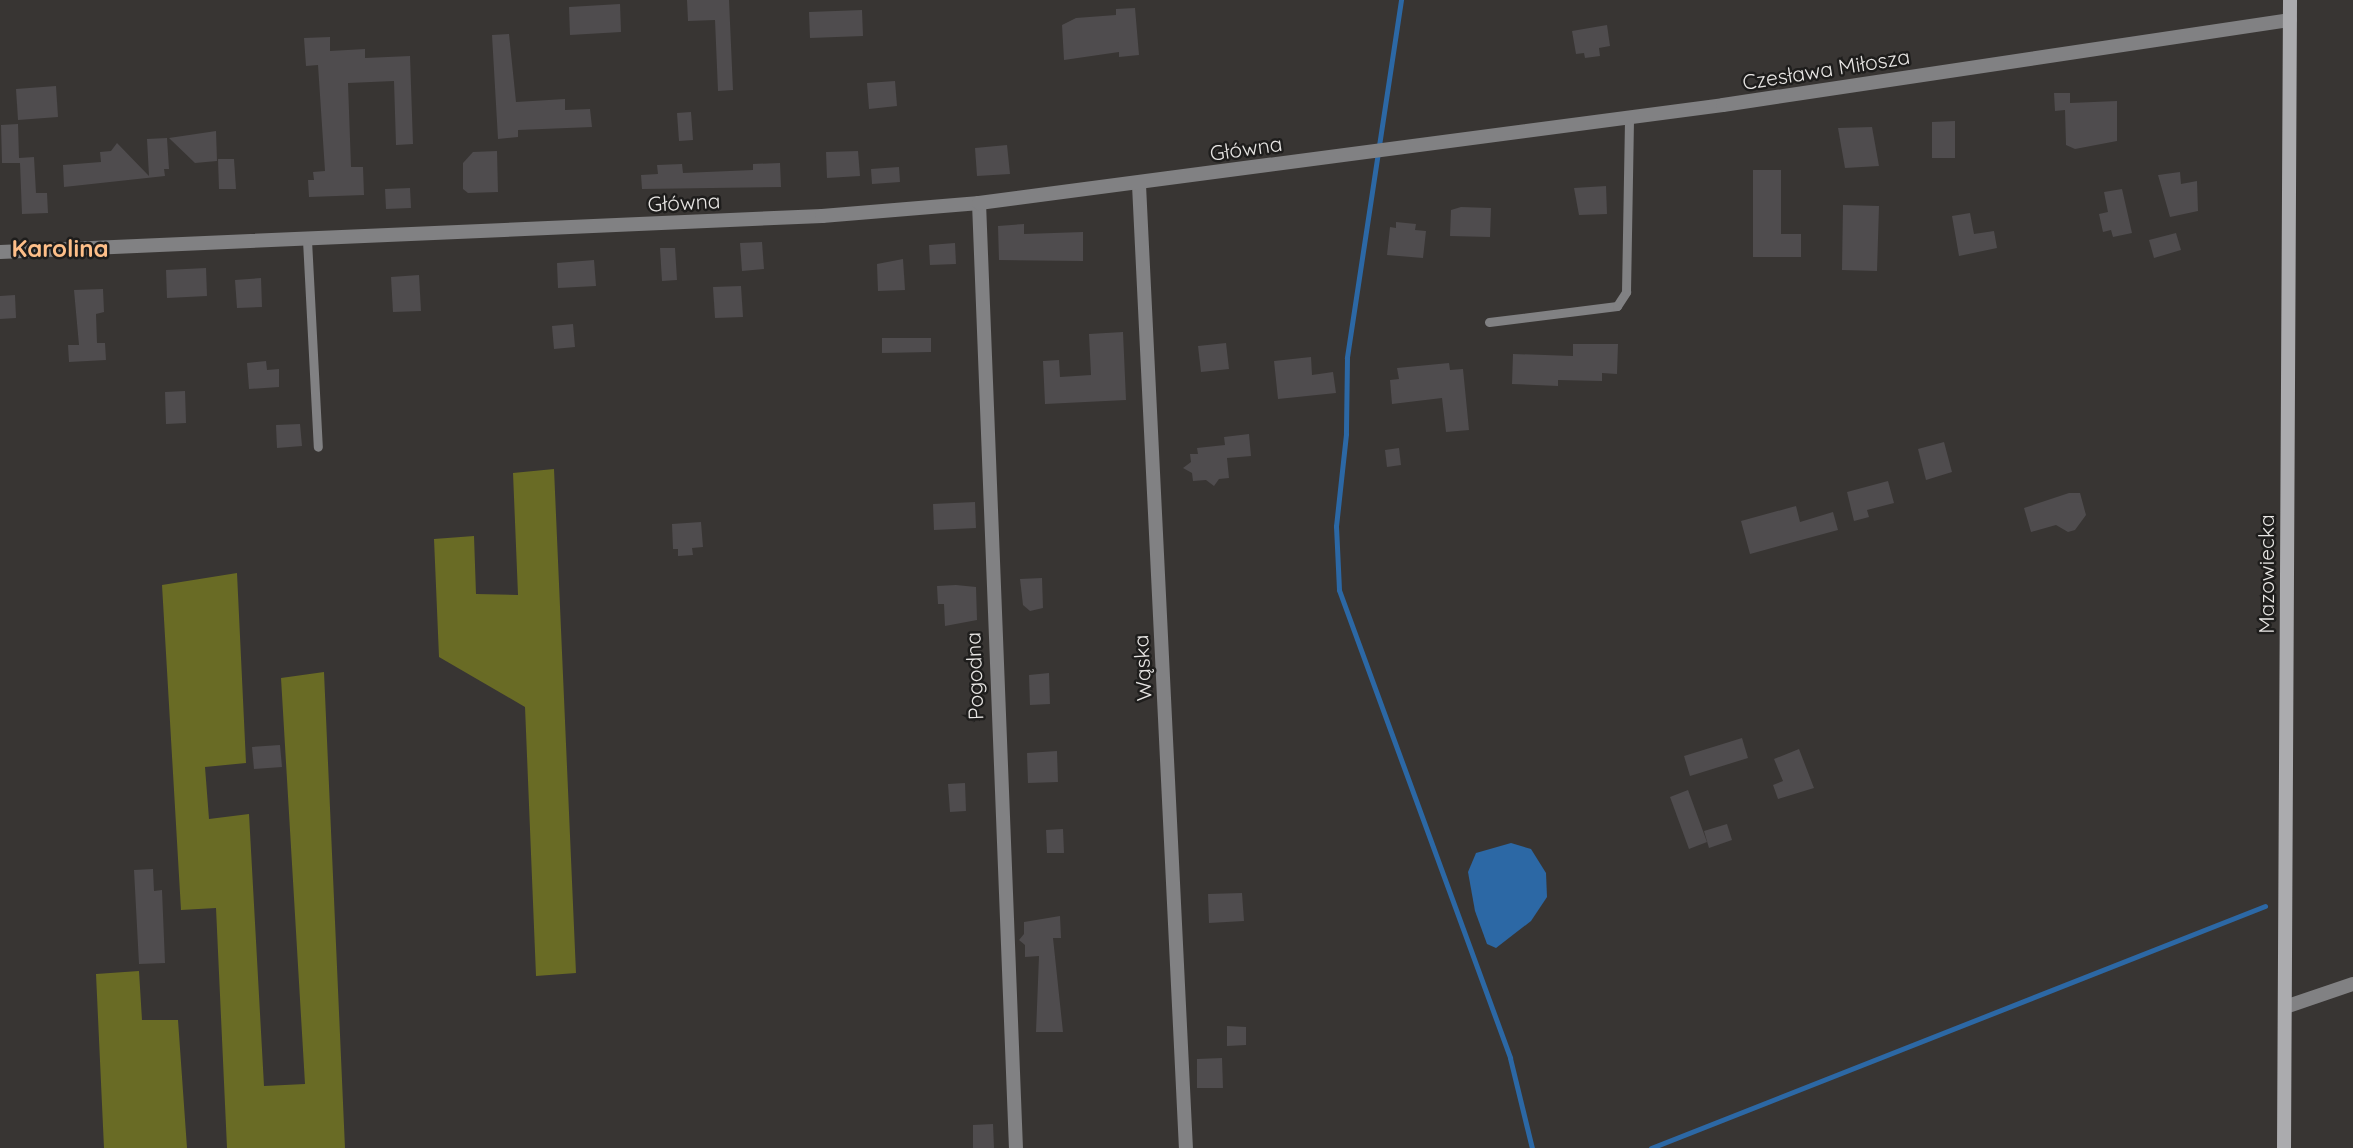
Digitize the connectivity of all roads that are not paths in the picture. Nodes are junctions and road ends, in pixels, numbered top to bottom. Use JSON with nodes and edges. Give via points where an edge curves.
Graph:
{"nodes":[{"id":1,"x":2290,"y":0,"type":"edge"},
{"id":2,"x":2290,"y":20,"type":"junction"},
{"id":3,"x":1629,"y":118,"type":"junction"},
{"id":4,"x":1367,"y":152,"type":"joint"},
{"id":5,"x":1139,"y":185,"type":"junction"},
{"id":6,"x":979,"y":203,"type":"junction"},
{"id":7,"x":307,"y":240,"type":"junction"},
{"id":8,"x":0,"y":252,"type":"edge"},
{"id":9,"x":1489,"y":322,"type":"dead end"},
{"id":10,"x":318,"y":447,"type":"dead end"},
{"id":11,"x":2353,"y":984,"type":"edge"},
{"id":12,"x":2285,"y":1007,"type":"junction"},
{"id":13,"x":1016,"y":1148,"type":"edge"},
{"id":14,"x":1186,"y":1148,"type":"edge"},
{"id":15,"x":2284,"y":1148,"type":"edge"}],
"edges":[{"from":1,"to":2,"type":"street","name":"Mazowiecka"},
{"from":2,"to":3,"type":"street","name":"Czesława Miłosza"},
{"from":2,"to":12,"type":"street","name":"Mazowiecka"},
{"from":3,"to":4,"type":"street","name":"Czesława Miłosza"},
{"from":3,"to":9,"type":"lane","via":[[1626,292],[1622,299],[1617,306]]},
{"from":4,"to":5,"type":"street","name":"Główna"},
{"from":5,"to":6,"type":"street","name":"Główna"},
{"from":5,"to":14,"type":"street","name":"Wąska"},
{"from":6,"to":7,"type":"street","name":"Główna","via":[[822,216]]},
{"from":6,"to":13,"type":"street","name":"Pogodna"},
{"from":7,"to":8,"type":"street","name":"Główna"},
{"from":7,"to":10,"type":"lane"},
{"from":11,"to":12,"type":"street"},
{"from":12,"to":15,"type":"street","name":"Mazowiecka"}]}
